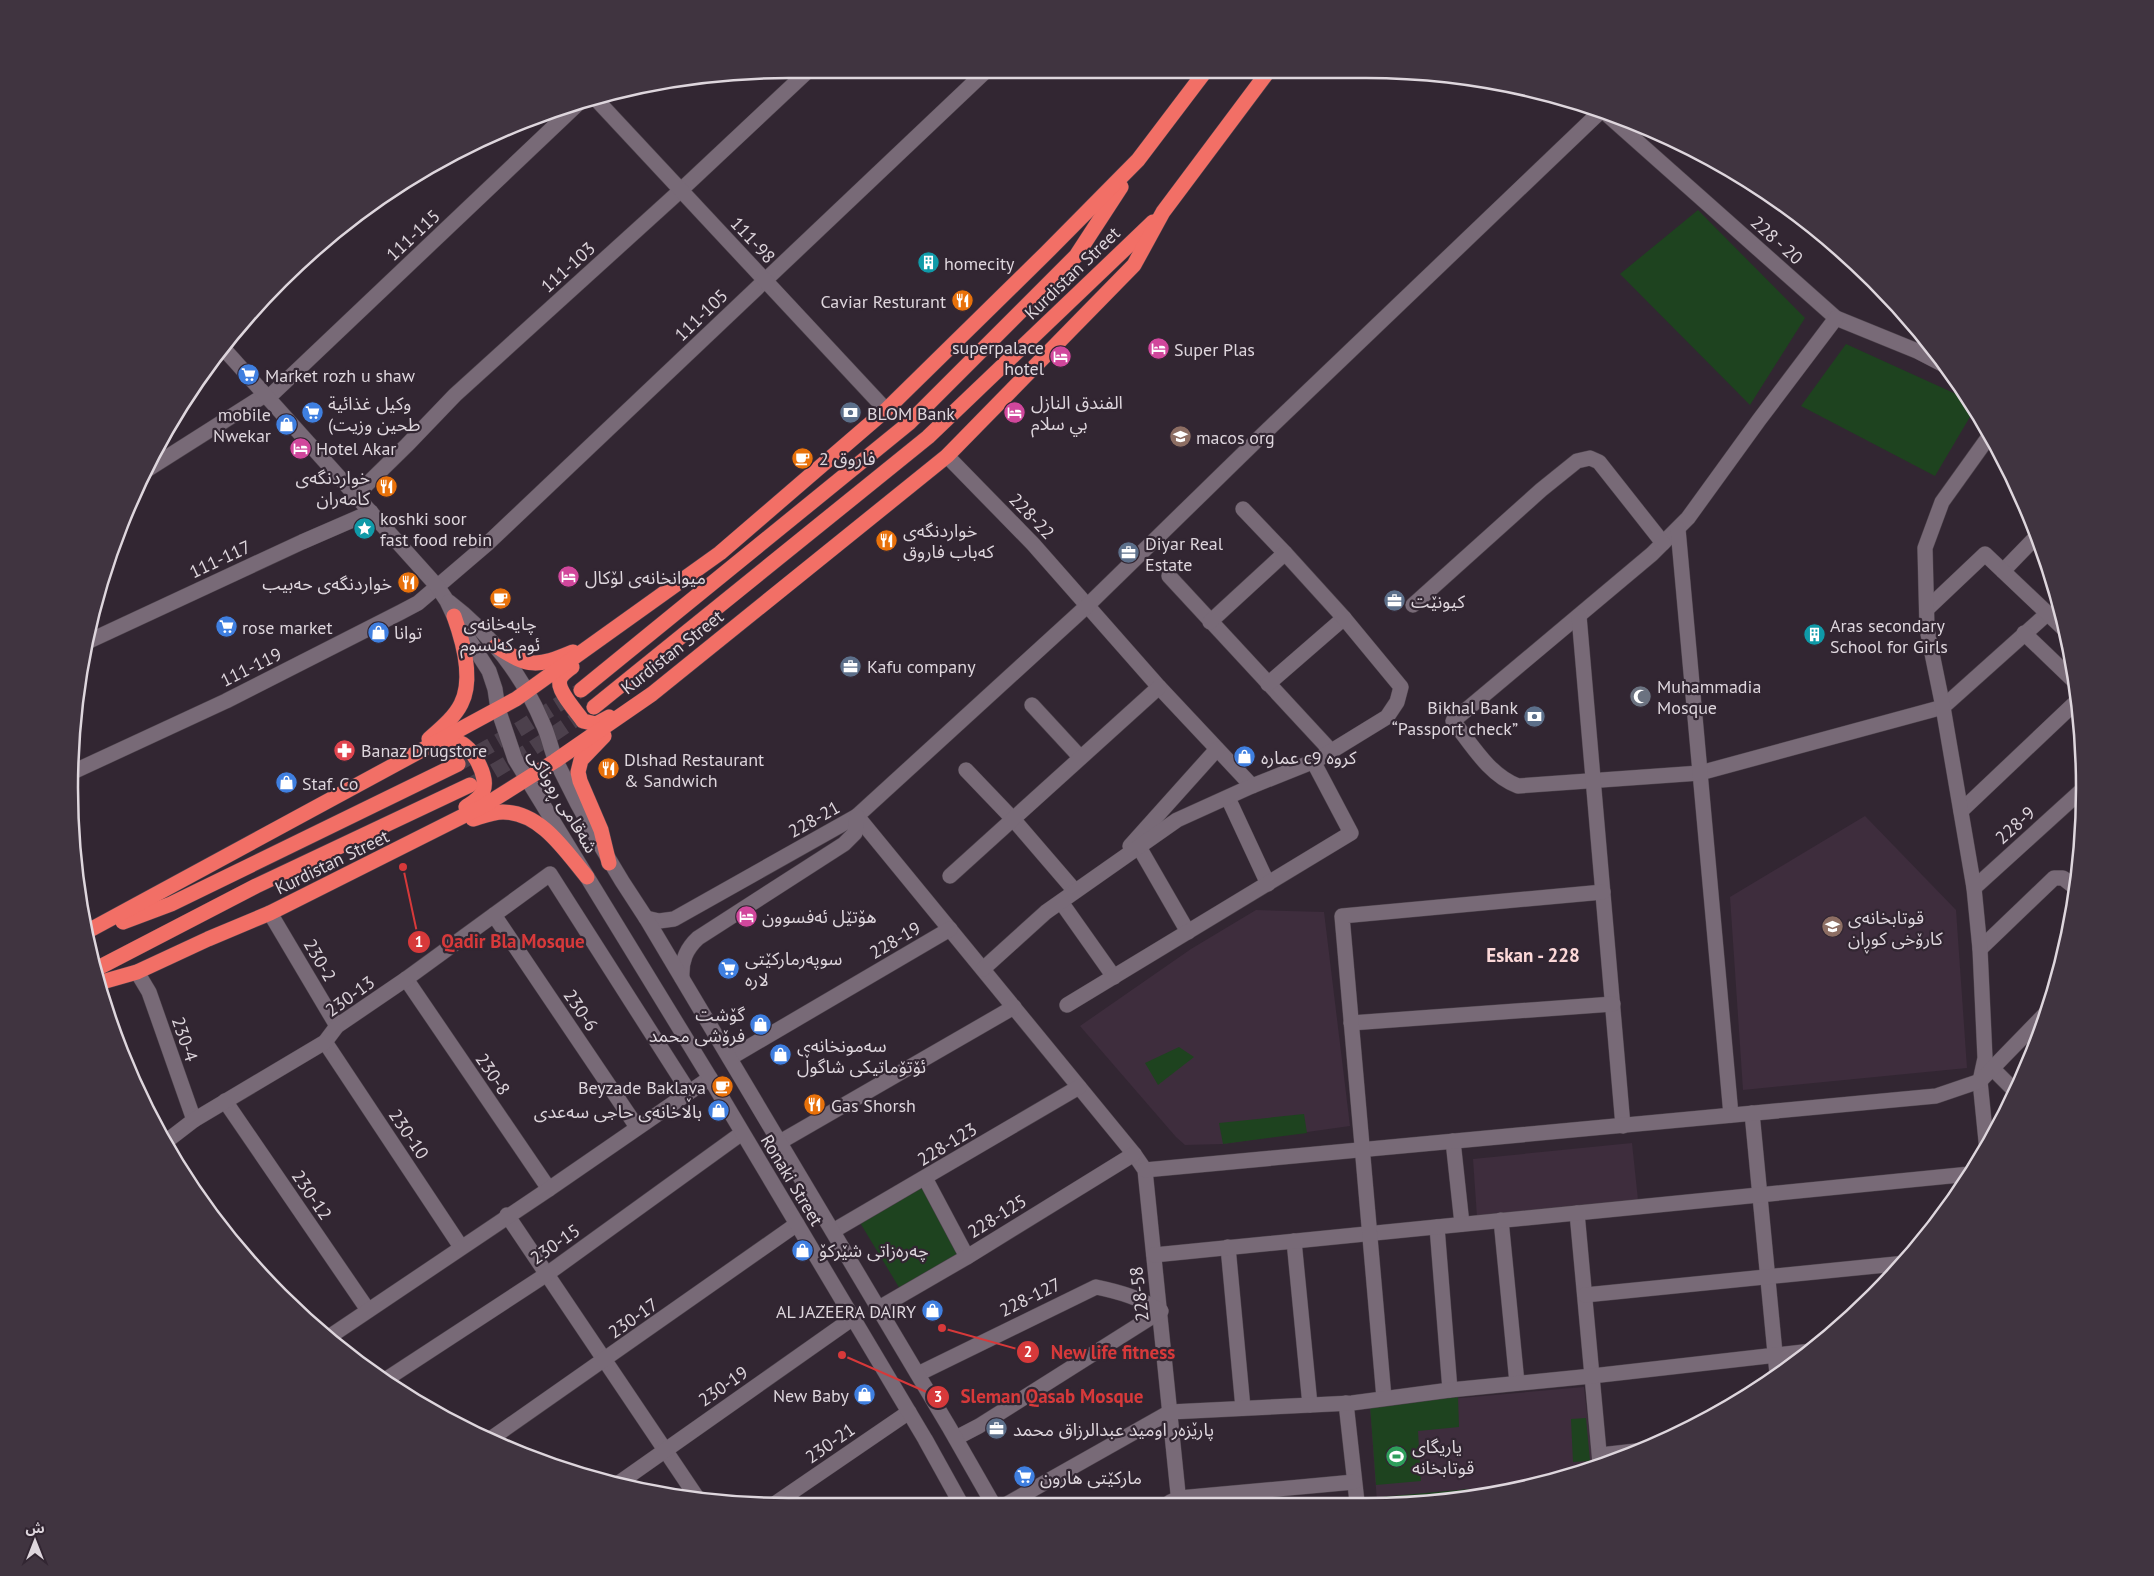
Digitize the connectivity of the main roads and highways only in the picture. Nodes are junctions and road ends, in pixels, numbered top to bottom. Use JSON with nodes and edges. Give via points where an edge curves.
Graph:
{"nodes":[{"id":1,"x":1200,"y":78,"type":"edge"},
{"id":2,"x":1263,"y":78,"type":"edge"},
{"id":3,"x":1138,"y":160,"type":"junction"},
{"id":4,"x":1163,"y":212,"type":"junction"},
{"id":5,"x":634,"y":614,"type":"junction"},
{"id":6,"x":454,"y":616,"type":"road end"},
{"id":7,"x":595,"y":642,"type":"junction"},
{"id":8,"x":496,"y":646,"type":"road end"},
{"id":9,"x":581,"y":690,"type":"tunnel mouth"},
{"id":10,"x":652,"y":694,"type":"junction"},
{"id":11,"x":594,"y":708,"type":"tunnel mouth"},
{"id":12,"x":413,"y":754,"type":"junction"},
{"id":13,"x":458,"y":764,"type":"tunnel mouth"},
{"id":14,"x":470,"y":785,"type":"tunnel mouth"},
{"id":15,"x":429,"y":834,"type":"junction"},
{"id":16,"x":403,"y":848,"type":"junction"},
{"id":17,"x":609,"y":863,"type":"road end"},
{"id":18,"x":587,"y":877,"type":"road end"},
{"id":19,"x":92,"y":931,"type":"edge"},
{"id":20,"x":92,"y":932,"type":"edge"},
{"id":21,"x":101,"y":967,"type":"edge"},
{"id":22,"x":105,"y":981,"type":"edge"}],
"edges":[{"from":1,"to":3,"type":"highway","name":"Kurdistan Street"},
{"from":2,"to":4,"type":"highway","name":"Kurdistan Street"},
{"from":3,"to":5,"type":"highway","name":"Kurdistan Street","via":[[886,410],[720,553]]},
{"from":3,"to":9,"type":"highway","name":"Kurdistan Street","via":[[1076,256],[909,423]]},
{"from":4,"to":10,"type":"highway","name":"Kurdistan Street","via":[[1134,265],[947,456]]},
{"from":4,"to":11,"type":"highway","name":"Kurdistan Street","via":[[928,437]]},
{"from":5,"to":7,"type":"highway","name":"Kurdistan Street"},
{"from":5,"to":10,"type":"highway","via":[[563,674],[560,685],[583,721],[593,724]]},
{"from":6,"to":12,"type":"highway","via":[[465,650],[464,696],[446,723]]},
{"from":7,"to":8,"type":"highway","via":[[555,659],[536,663],[516,660]]},
{"from":7,"to":12,"type":"highway","name":"Kurdistan Street","via":[[528,691]]},
{"from":10,"to":15,"type":"highway","name":"Kurdistan Street","via":[[485,805]]},
{"from":10,"to":17,"type":"highway","via":[[592,748],[579,766],[580,781],[601,830]]},
{"from":12,"to":16,"type":"highway","via":[[446,742],[461,743],[468,748],[483,772],[485,785],[477,800]]},
{"from":12,"to":19,"type":"highway","name":"Kurdistan Street"},
{"from":13,"to":20,"type":"highway","name":"Kurdistan Street","via":[[171,904]]},
{"from":14,"to":21,"type":"highway","name":"Kurdistan Street","via":[[256,886]]},
{"from":15,"to":16,"type":"highway","name":"Kurdistan Street"},
{"from":15,"to":18,"type":"highway","via":[[488,814],[516,814],[540,826],[555,839]]},
{"from":16,"to":22,"type":"highway","name":"Kurdistan Street","via":[[270,913],[138,972]]}]}
